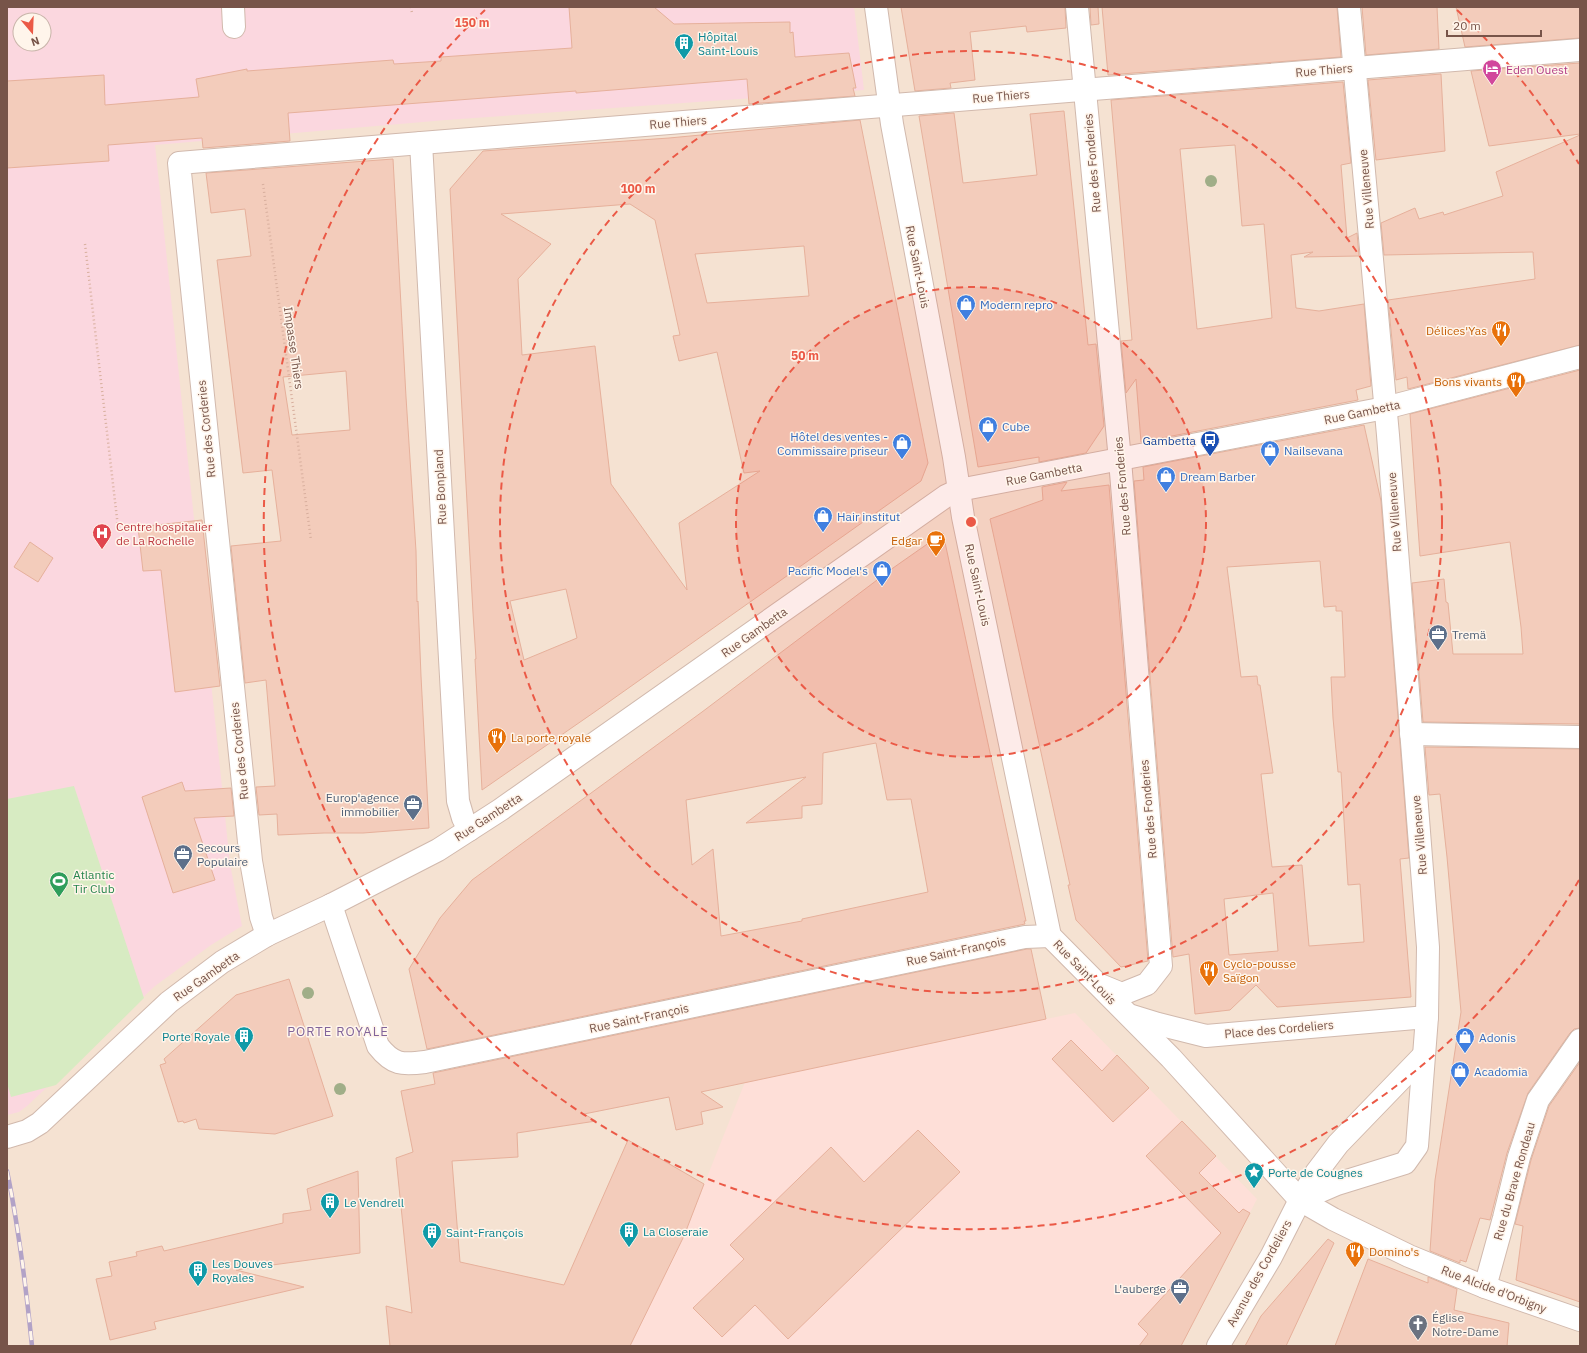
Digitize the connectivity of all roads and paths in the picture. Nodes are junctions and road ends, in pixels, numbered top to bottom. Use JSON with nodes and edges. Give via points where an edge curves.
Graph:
{"nodes":[{"id":1,"x":411,"y":7,"type":"edge"},
{"id":2,"x":876,"y":7,"type":"edge"},
{"id":3,"x":1078,"y":7,"type":"edge"},
{"id":4,"x":1350,"y":7,"type":"edge"},
{"id":5,"x":412,"y":13,"type":"dead end"},
{"id":6,"x":1580,"y":50,"type":"edge"},
{"id":7,"x":1355,"y":67,"type":"junction"},
{"id":8,"x":1085,"y":89,"type":"junction"},
{"id":9,"x":890,"y":105,"type":"junction"},
{"id":10,"x":421,"y":143,"type":"junction"},
{"id":11,"x":259,"y":158,"type":"junction"},
{"id":12,"x":84,"y":244,"type":"dead end"},
{"id":13,"x":1580,"y":357,"type":"edge"},
{"id":14,"x":1385,"y":408,"type":"junction"},
{"id":15,"x":1120,"y":460,"type":"junction"},
{"id":16,"x":959,"y":490,"type":"junction"},
{"id":17,"x":118,"y":526,"type":"dead end"},
{"id":18,"x":312,"y":540,"type":"dead end"},
{"id":19,"x":1411,"y":734,"type":"junction"},
{"id":20,"x":1580,"y":736,"type":"edge"},
{"id":21,"x":469,"y":830,"type":"junction"},
{"id":22,"x":331,"y":905,"type":"junction"},
{"id":23,"x":267,"y":935,"type":"junction"},
{"id":24,"x":1050,"y":936,"type":"junction"},
{"id":25,"x":1096,"y":983,"type":"junction"},
{"id":26,"x":1127,"y":1014,"type":"junction"},
{"id":27,"x":1427,"y":1017,"type":"junction"},
{"id":28,"x":1580,"y":1040,"type":"edge"},
{"id":29,"x":1423,"y":1056,"type":"junction"},
{"id":30,"x":7,"y":1137,"type":"edge"},
{"id":31,"x":1300,"y":1200,"type":"junction"},
{"id":32,"x":1485,"y":1287,"type":"junction"},
{"id":33,"x":1580,"y":1320,"type":"edge"},
{"id":34,"x":1218,"y":1346,"type":"edge"}],
"edges":[{"from":1,"to":5,"type":"path"},
{"from":2,"to":9,"type":"street","name":"Rue Saint-Louis"},
{"from":3,"to":8,"type":"street","name":"Rue des Fonderies"},
{"from":4,"to":7,"type":"street","name":"Rue Villeneuve"},
{"from":6,"to":7,"type":"street","name":"Rue Thiers"},
{"from":7,"to":8,"type":"street","name":"Rue Thiers"},
{"from":7,"to":14,"type":"street","name":"Rue Villeneuve"},
{"from":8,"to":9,"type":"street","name":"Rue Thiers"},
{"from":8,"to":15,"type":"street","name":"Rue des Fonderies"},
{"from":9,"to":10,"type":"street","name":"Rue Thiers"},
{"from":9,"to":16,"type":"street","name":"Rue Saint-Louis"},
{"from":10,"to":11,"type":"street","name":"Rue des Corderies"},
{"from":10,"to":21,"type":"street","name":"Rue Bonpland","via":[[458,801]]},
{"from":11,"to":18,"type":"path","name":"Impasse Thiers"},
{"from":11,"to":23,"type":"street","name":"Rue des Corderies","via":[[179,164],[251,861],[261,917]]},
{"from":12,"to":17,"type":"path"},
{"from":13,"to":14,"type":"street","name":"Rue Gambetta"},
{"from":14,"to":15,"type":"street","name":"Rue Gambetta"},
{"from":14,"to":19,"type":"street","name":"Rue Villeneuve"},
{"from":15,"to":16,"type":"street","name":"Rue Gambetta"},
{"from":15,"to":25,"type":"street","name":"Rue des Fonderies","via":[[1161,966],[1147,984],[1122,994]]},
{"from":16,"to":21,"type":"street","name":"Rue Gambetta","via":[[942,498]]},
{"from":16,"to":24,"type":"street","name":"Rue Saint-Louis"},
{"from":19,"to":20,"type":"street"},
{"from":19,"to":27,"type":"street","name":"Rue Villeneuve","via":[[1428,947]]},
{"from":21,"to":22,"type":"street","name":"Rue Gambetta","via":[[438,850]]},
{"from":22,"to":23,"type":"street","name":"Rue Gambetta"},
{"from":22,"to":24,"type":"street","name":"Rue Saint-François","via":[[378,1046],[387,1057],[410,1064],[1025,937]]},
{"from":23,"to":30,"type":"street","name":"Rue Gambetta","via":[[222,962],[169,1002],[40,1123],[28,1131]]},
{"from":24,"to":25,"type":"street","name":"Rue Saint-Louis"},
{"from":25,"to":26,"type":"street","name":"Rue Saint-Louis"},
{"from":26,"to":27,"type":"street","name":"Place des Cordeliers","via":[[1206,1036]]},
{"from":26,"to":31,"type":"street","via":[[1210,1100]]},
{"from":27,"to":29,"type":"street"},
{"from":28,"to":32,"type":"street","name":"Rue du Brave Rondeau","via":[[1538,1100],[1519,1157]]},
{"from":29,"to":31,"type":"street","name":"Avenue des Cordeliers","via":[[1338,1144]]},
{"from":29,"to":31,"type":"street","via":[[1417,1146],[1404,1163],[1337,1184]]},
{"from":31,"to":32,"type":"street","name":"Rue Alcide d'Orbigny","via":[[1409,1256]]},
{"from":31,"to":34,"type":"street","name":"Avenue des Cordeliers","via":[[1271,1257]]},
{"from":32,"to":33,"type":"street","name":"Rue Alcide d'Orbigny"}]}
